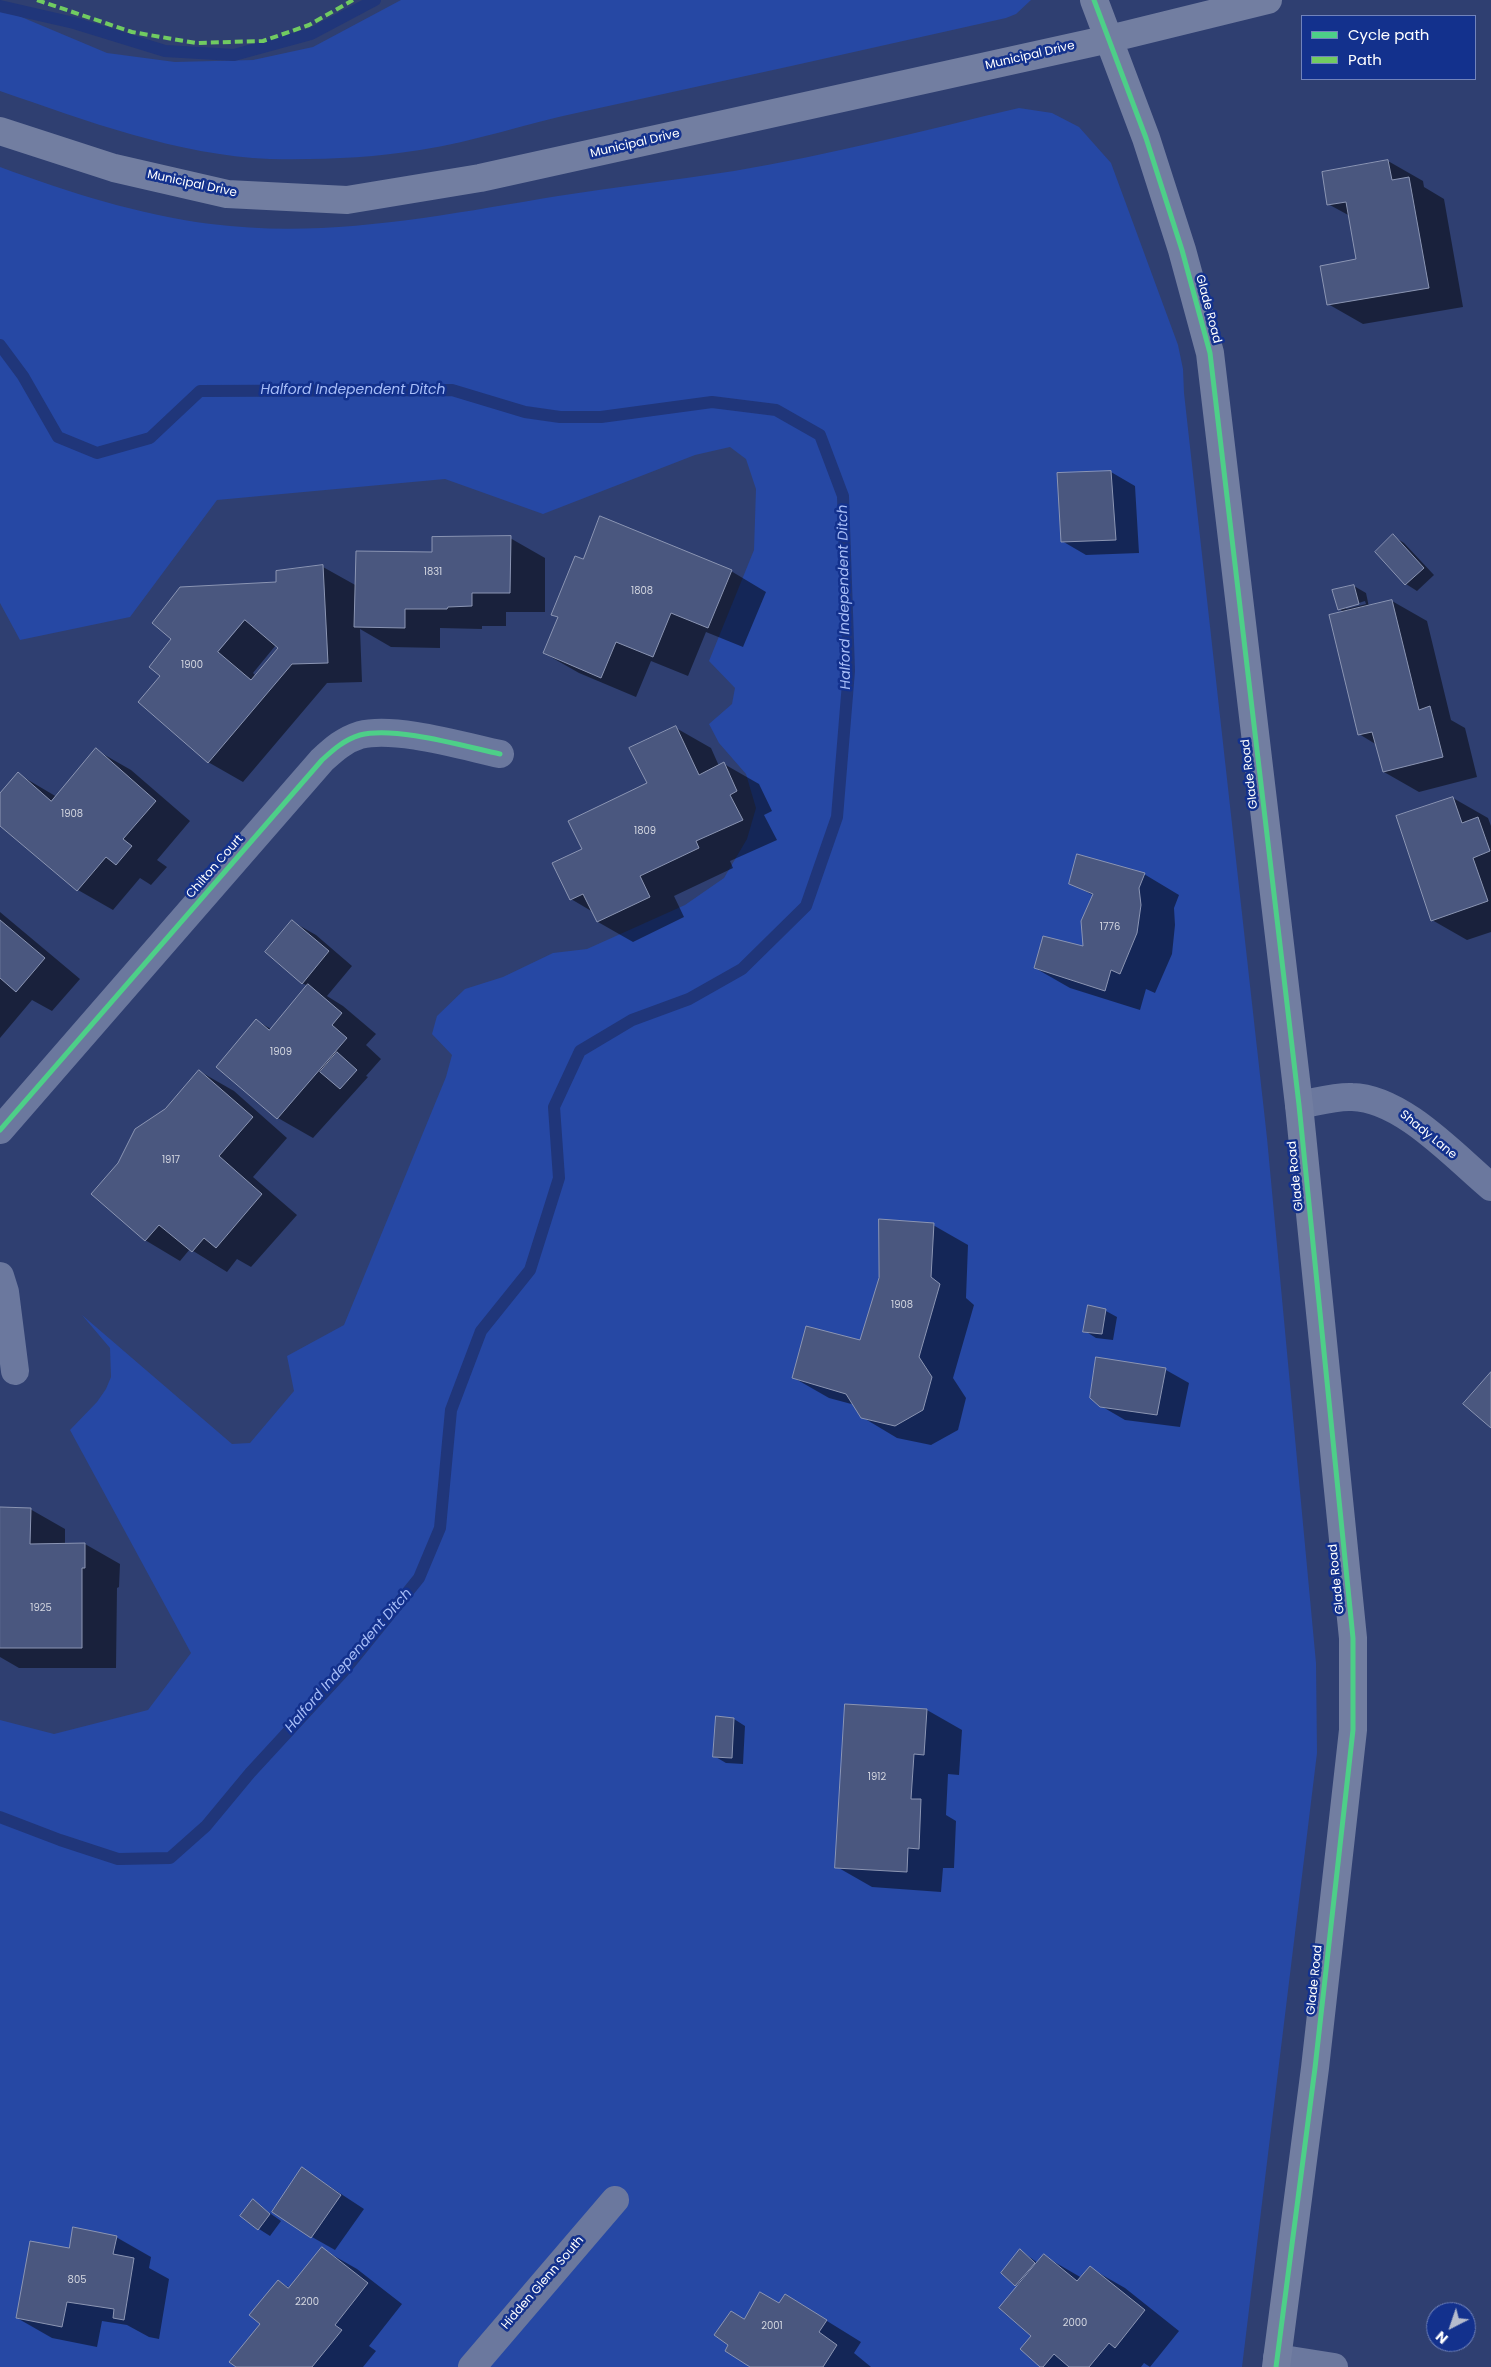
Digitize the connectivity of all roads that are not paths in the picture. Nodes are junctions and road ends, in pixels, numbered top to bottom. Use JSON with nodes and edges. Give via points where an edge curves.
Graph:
{"nodes":[{"id":1,"x":1094,"y":0,"type":"edge"},
{"id":2,"x":1268,"y":0,"type":"edge"},
{"id":3,"x":1109,"y":38,"type":"junction"},
{"id":4,"x":0,"y":130,"type":"edge"},
{"id":5,"x":500,"y":754,"type":"dead end"},
{"id":6,"x":1299,"y":1105,"type":"junction"},
{"id":7,"x":0,"y":1130,"type":"edge"},
{"id":8,"x":1491,"y":1187,"type":"edge"},
{"id":9,"x":0,"y":1276,"type":"edge"},
{"id":10,"x":15,"y":1371,"type":"dead end"},
{"id":11,"x":615,"y":2200,"type":"dead end"},
{"id":12,"x":1277,"y":2363,"type":"edge"},
{"id":13,"x":472,"y":2367,"type":"edge"},
{"id":14,"x":1334,"y":2367,"type":"edge"}],
"edges":[{"from":1,"to":3,"type":"street","name":"Glade Road"},
{"from":2,"to":3,"type":"street","name":"Municipal Drive"},
{"from":3,"to":4,"type":"street","name":"Municipal Drive","via":[[480,178],[347,200],[227,194],[114,168]]},
{"from":3,"to":6,"type":"street","name":"Glade Road","via":[[1146,138],[1210,352]]},
{"from":5,"to":7,"type":"street","name":"Chilton Court","via":[[377,732],[338,745]]},
{"from":6,"to":8,"type":"street","name":"Shady Lane","via":[[1351,1096],[1377,1100],[1402,1112]]},
{"from":6,"to":12,"type":"street","name":"Glade Road","via":[[1353,1638],[1353,1730],[1315,2068]]},
{"from":9,"to":10,"type":"street"},
{"from":11,"to":13,"type":"street","name":"Hidden Glenn South"},
{"from":12,"to":14,"type":"street"}]}
